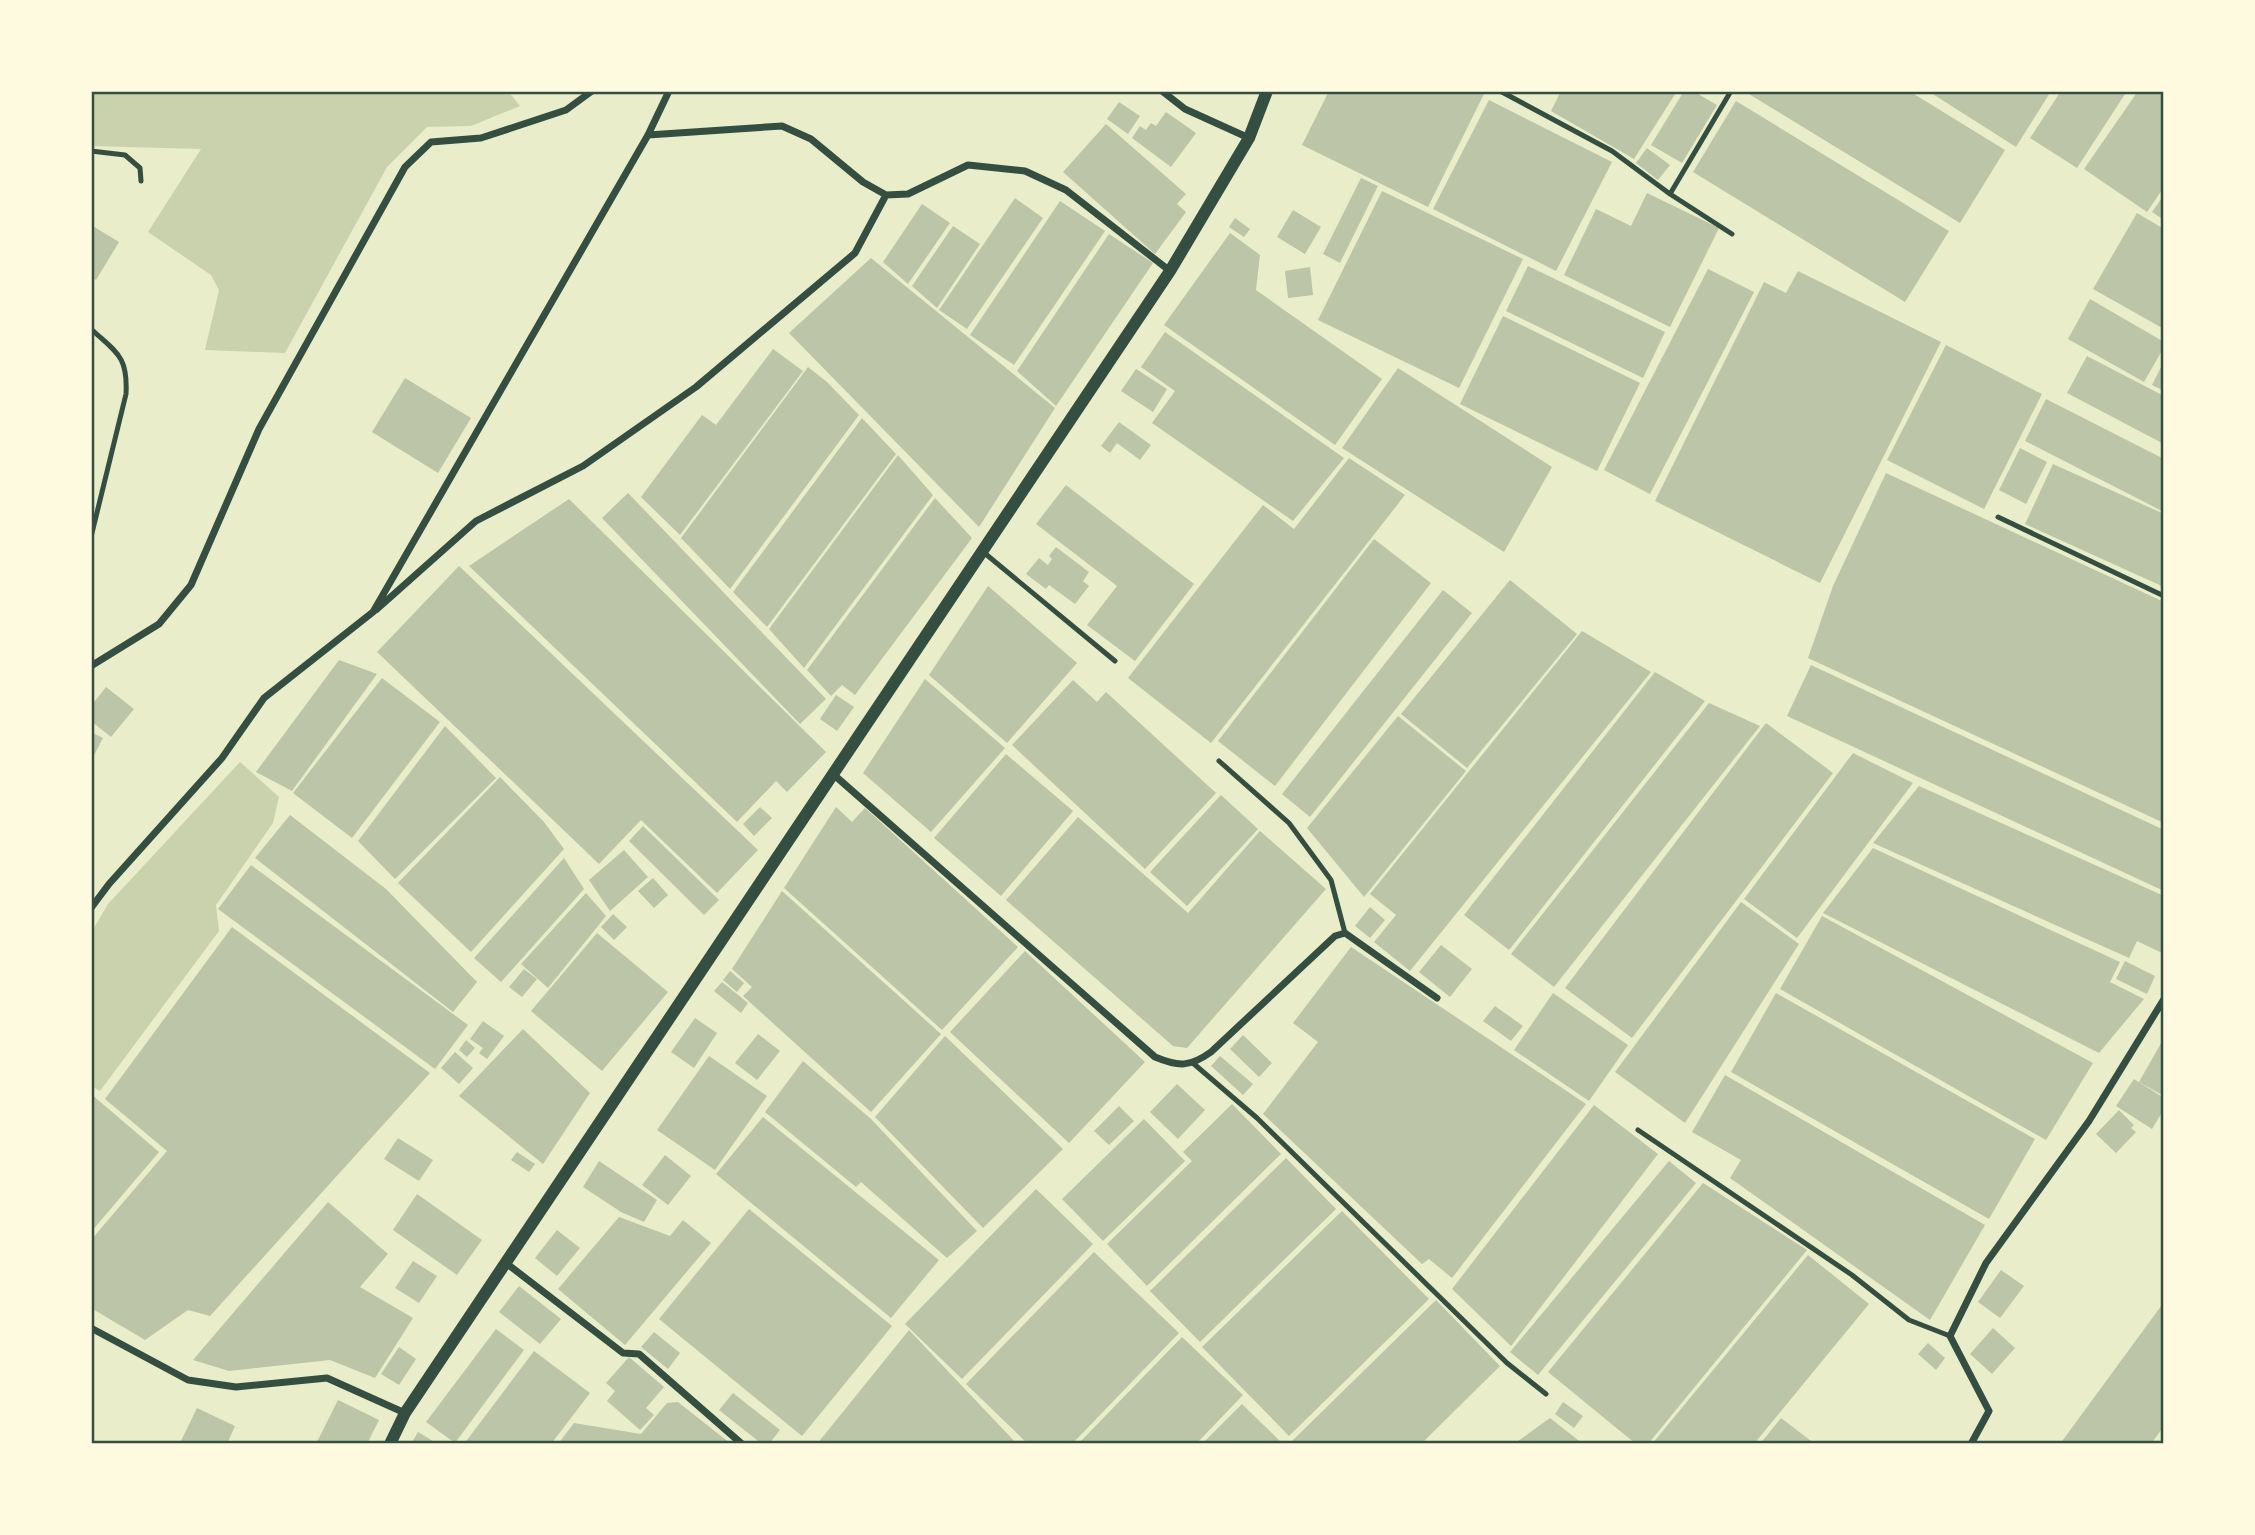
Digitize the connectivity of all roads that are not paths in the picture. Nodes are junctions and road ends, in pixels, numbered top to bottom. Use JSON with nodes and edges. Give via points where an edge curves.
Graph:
{"nodes":[{"id":1,"x":592,"y":91,"type":"edge"},
{"id":2,"x":669,"y":91,"type":"edge"},
{"id":3,"x":1162,"y":91,"type":"edge"},
{"id":4,"x":1267,"y":91,"type":"edge"},
{"id":5,"x":1500,"y":91,"type":"edge"},
{"id":6,"x":1731,"y":91,"type":"edge"},
{"id":7,"x":648,"y":135,"type":"junction"},
{"id":8,"x":1249,"y":138,"type":"junction"},
{"id":9,"x":91,"y":151,"type":"edge"},
{"id":10,"x":141,"y":181,"type":"dead end"},
{"id":11,"x":1670,"y":194,"type":"junction"},
{"id":12,"x":886,"y":195,"type":"junction"},
{"id":13,"x":1732,"y":234,"type":"dead end"},
{"id":14,"x":1170,"y":271,"type":"junction"},
{"id":15,"x":91,"y":329,"type":"edge"},
{"id":16,"x":1998,"y":517,"type":"dead end"},
{"id":17,"x":91,"y":537,"type":"edge"},
{"id":18,"x":982,"y":551,"type":"junction"},
{"id":19,"x":2164,"y":596,"type":"edge"},
{"id":20,"x":373,"y":612,"type":"junction"},
{"id":21,"x":1115,"y":661,"type":"dead end"},
{"id":22,"x":91,"y":666,"type":"edge"},
{"id":23,"x":1219,"y":761,"type":"dead end"},
{"id":24,"x":833,"y":774,"type":"junction"},
{"id":25,"x":91,"y":908,"type":"edge"},
{"id":26,"x":1345,"y":933,"type":"junction"},
{"id":27,"x":1437,"y":998,"type":"dead end"},
{"id":28,"x":2164,"y":999,"type":"edge"},
{"id":29,"x":1194,"y":1064,"type":"junction"},
{"id":30,"x":1638,"y":1130,"type":"dead end"},
{"id":31,"x":506,"y":1263,"type":"junction"},
{"id":32,"x":91,"y":1328,"type":"edge"},
{"id":33,"x":1950,"y":1336,"type":"junction"},
{"id":34,"x":1546,"y":1394,"type":"dead end"},
{"id":35,"x":405,"y":1413,"type":"junction"},
{"id":36,"x":390,"y":1444,"type":"edge"},
{"id":37,"x":742,"y":1444,"type":"edge"},
{"id":38,"x":1971,"y":1444,"type":"edge"}],
"edges":[{"from":1,"to":22,"type":"street","via":[[566,110],[481,138],[431,142],[405,167],[259,429],[191,585],[159,624]]},
{"from":2,"to":7,"type":"street"},
{"from":3,"to":8,"type":"street","via":[[1185,109]]},
{"from":4,"to":8,"type":"street"},
{"from":5,"to":11,"type":"lane","via":[[1612,150]]},
{"from":6,"to":11,"type":"lane"},
{"from":7,"to":12,"type":"street","via":[[782,126],[811,139]]},
{"from":7,"to":20,"type":"street"},
{"from":8,"to":14,"type":"street"},
{"from":9,"to":10,"type":"lane","via":[[125,155],[140,168]]},
{"from":11,"to":13,"type":"lane"},
{"from":12,"to":14,"type":"street","via":[[908,194],[968,165],[1025,171],[1066,190]]},
{"from":12,"to":20,"type":"street","via":[[855,253],[696,387],[583,466],[476,521]]},
{"from":14,"to":18,"type":"street"},
{"from":15,"to":17,"type":"lane","via":[[122,357],[127,371],[126,394]]},
{"from":16,"to":19,"type":"lane"},
{"from":18,"to":21,"type":"lane"},
{"from":18,"to":24,"type":"street"},
{"from":20,"to":25,"type":"street","via":[[264,698],[222,758]]},
{"from":23,"to":26,"type":"lane","via":[[1289,822],[1331,880]]},
{"from":24,"to":29,"type":"street","via":[[1155,1057],[1176,1066]]},
{"from":24,"to":31,"type":"street"},
{"from":26,"to":27,"type":"street"},
{"from":26,"to":29,"type":"street","via":[[1335,936]]},
{"from":28,"to":33,"type":"street","via":[[2089,1121],[1986,1263]]},
{"from":29,"to":34,"type":"lane","via":[[1267,1128],[1507,1363]]},
{"from":30,"to":33,"type":"lane","via":[[1852,1275],[1909,1320]]},
{"from":31,"to":35,"type":"street"},
{"from":31,"to":37,"type":"street","via":[[623,1353],[639,1354]]},
{"from":32,"to":35,"type":"street","via":[[188,1380],[236,1387],[327,1378]]},
{"from":33,"to":38,"type":"street","via":[[1989,1411]]},
{"from":35,"to":36,"type":"street"}]}
